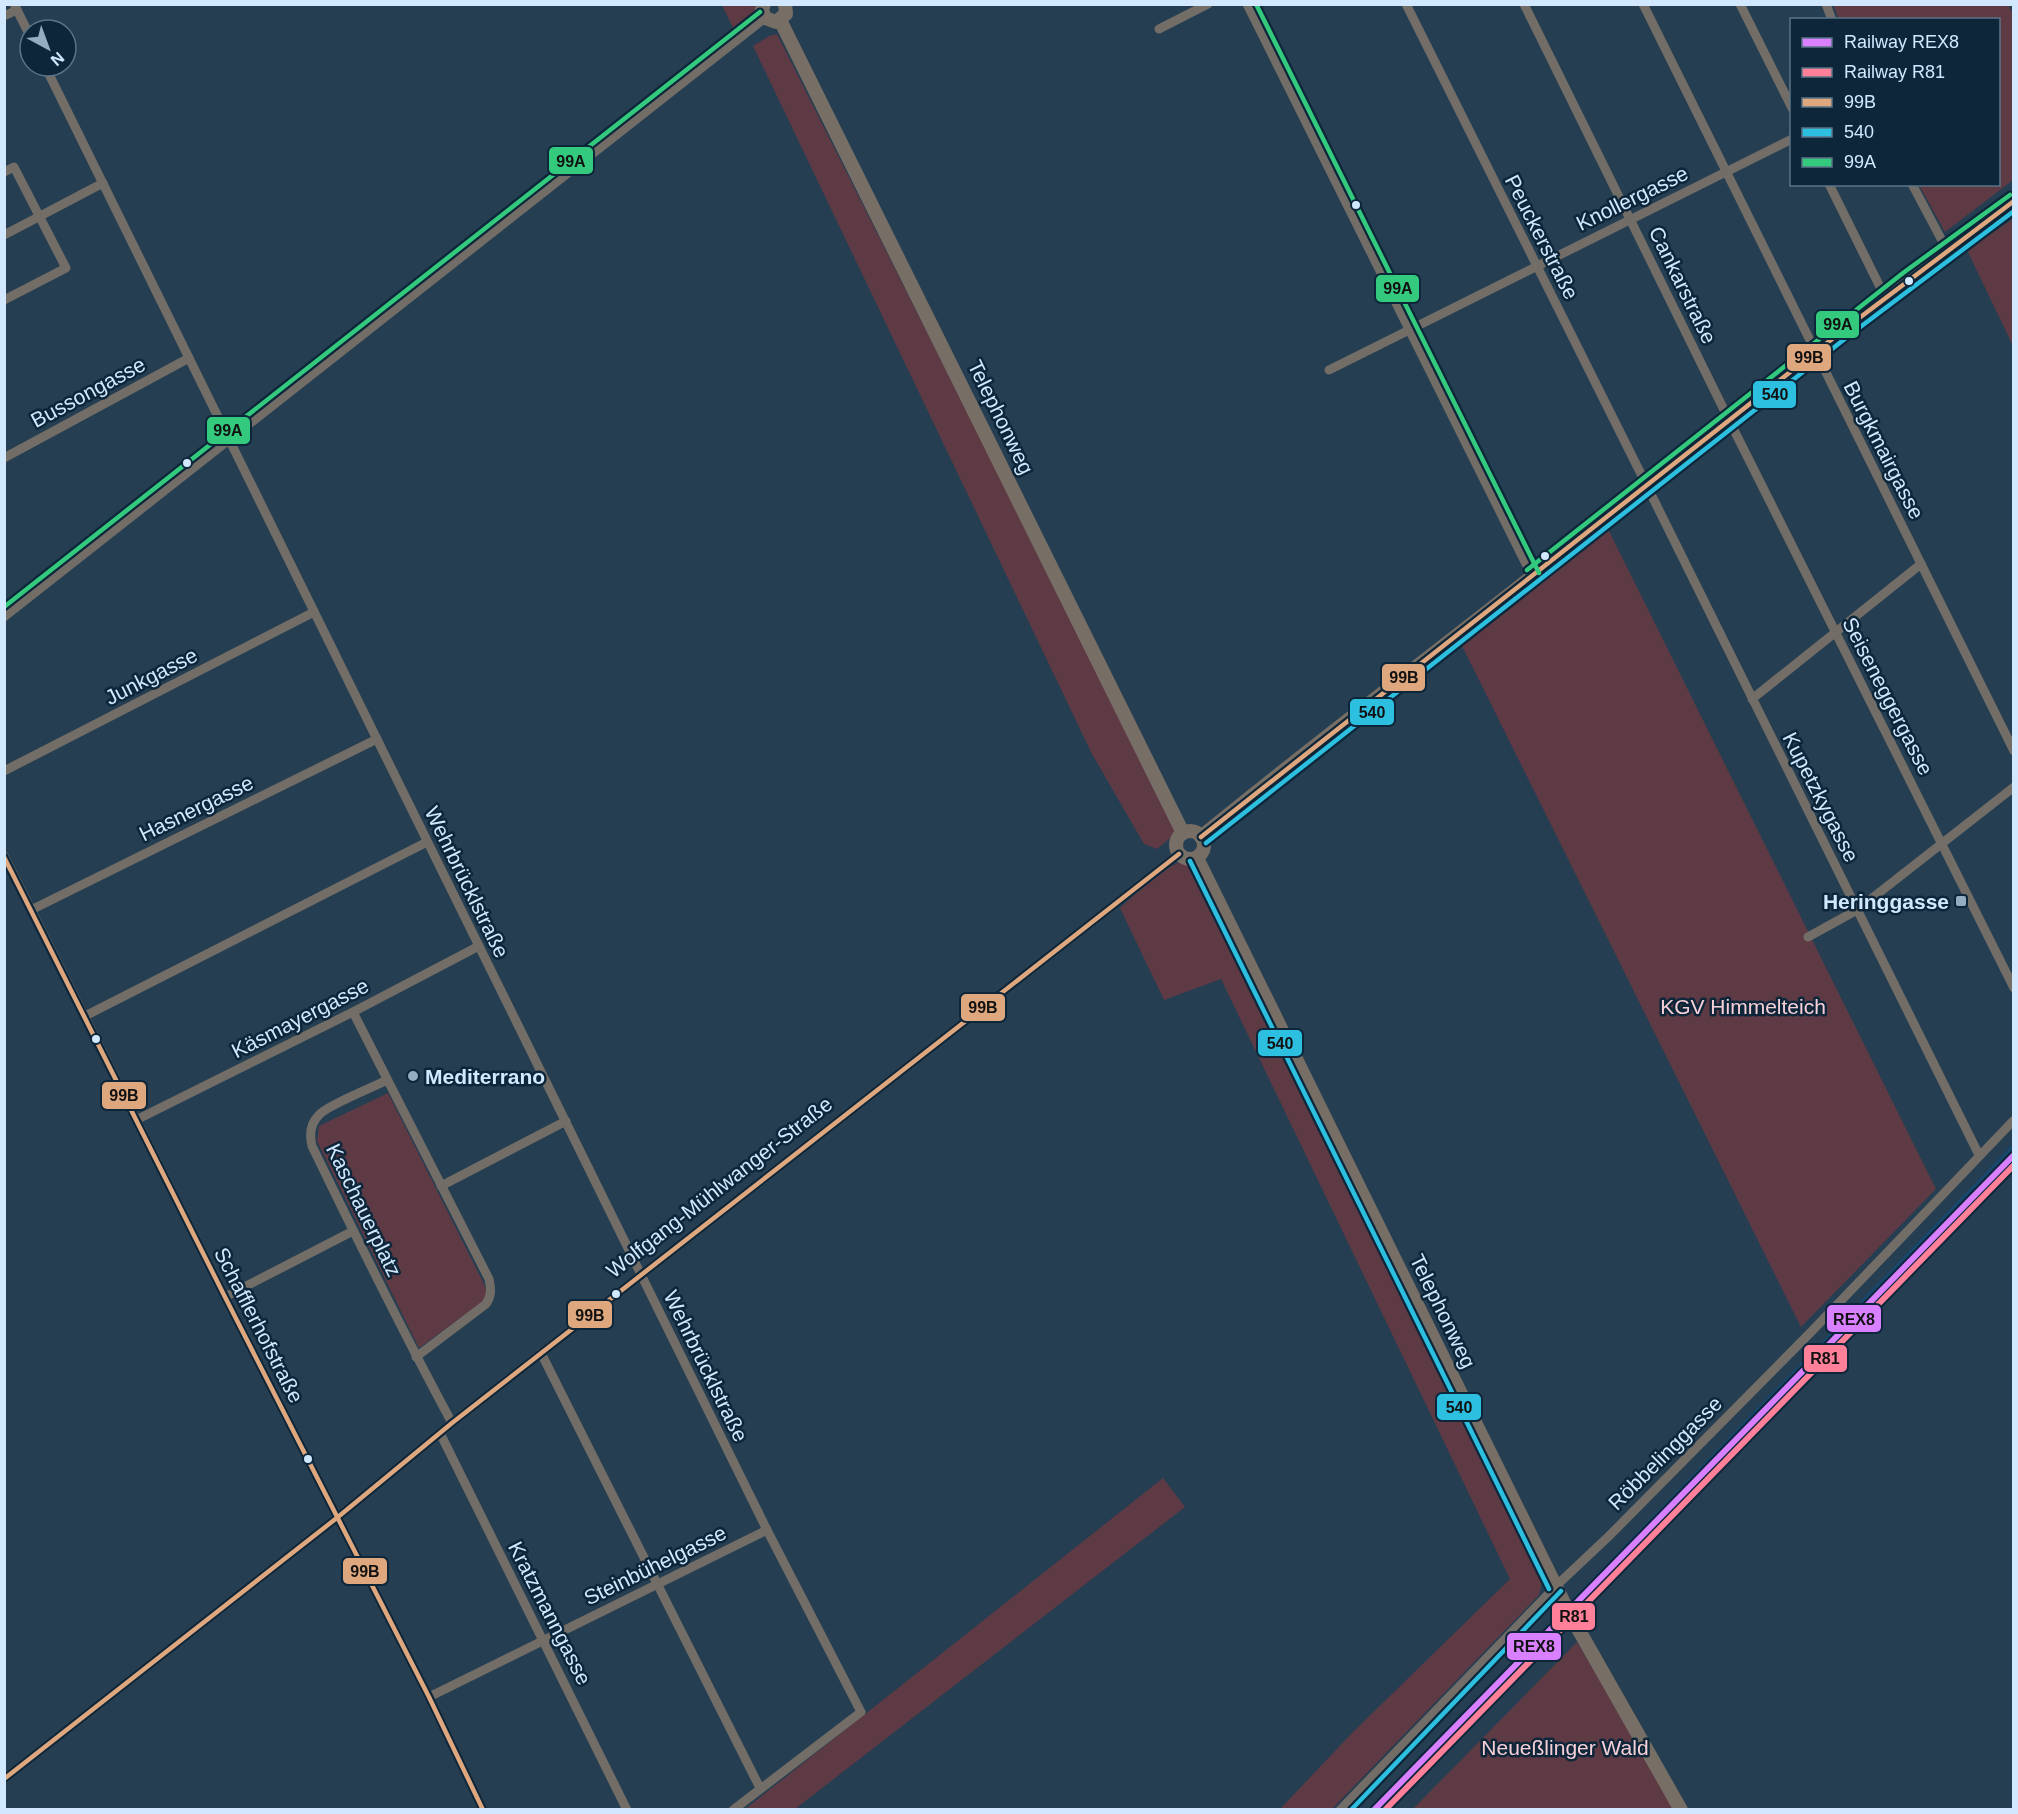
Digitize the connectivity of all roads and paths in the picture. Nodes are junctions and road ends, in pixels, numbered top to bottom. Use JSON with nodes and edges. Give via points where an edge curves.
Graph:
{"nodes":[{"id":1,"x":785,"y":4,"type":"edge"},
{"id":2,"x":1208,"y":4,"type":"edge"},
{"id":3,"x":1247,"y":4,"type":"edge"},
{"id":4,"x":1406,"y":4,"type":"edge"},
{"id":5,"x":1524,"y":4,"type":"edge"},
{"id":6,"x":1643,"y":4,"type":"edge"},
{"id":7,"x":1740,"y":4,"type":"edge"},
{"id":8,"x":16,"y":7,"type":"edge"},
{"id":9,"x":764,"y":11,"type":"edge"},
{"id":10,"x":4,"y":16,"type":"edge"},
{"id":11,"x":780,"y":20,"type":"junction"},
{"id":12,"x":1159,"y":29,"type":"dead end"},
{"id":13,"x":51,"y":78,"type":"edge"},
{"id":14,"x":1790,"y":106,"type":"edge"},
{"id":15,"x":1790,"y":139,"type":"edge"},
{"id":16,"x":1725,"y":171,"type":"junction"},
{"id":17,"x":4,"y":172,"type":"edge"},
{"id":18,"x":103,"y":183,"type":"junction"},
{"id":19,"x":1830,"y":186,"type":"edge"},
{"id":20,"x":1913,"y":186,"type":"edge"},
{"id":21,"x":2013,"y":201,"type":"edge"},
{"id":22,"x":39,"y":217,"type":"junction"},
{"id":23,"x":1630,"y":219,"type":"junction"},
{"id":24,"x":4,"y":235,"type":"edge"},
{"id":25,"x":1947,"y":250,"type":"junction"},
{"id":26,"x":1536,"y":266,"type":"junction"},
{"id":27,"x":1885,"y":297,"type":"junction"},
{"id":28,"x":4,"y":300,"type":"edge"},
{"id":29,"x":1408,"y":330,"type":"junction"},
{"id":30,"x":1815,"y":352,"type":"junction"},
{"id":31,"x":189,"y":358,"type":"junction"},
{"id":32,"x":1329,"y":370,"type":"dead end"},
{"id":33,"x":1729,"y":420,"type":"junction"},
{"id":34,"x":229,"y":440,"type":"junction"},
{"id":35,"x":4,"y":458,"type":"edge"},
{"id":36,"x":1647,"y":486,"type":"junction"},
{"id":37,"x":1921,"y":564,"type":"junction"},
{"id":38,"x":1532,"y":576,"type":"junction"},
{"id":39,"x":314,"y":612,"type":"junction"},
{"id":40,"x":4,"y":617,"type":"edge"},
{"id":41,"x":1836,"y":632,"type":"junction"},
{"id":42,"x":1752,"y":699,"type":"junction"},
{"id":43,"x":377,"y":739,"type":"junction"},
{"id":44,"x":2013,"y":751,"type":"edge"},
{"id":45,"x":4,"y":771,"type":"edge"},
{"id":46,"x":2013,"y":787,"type":"edge"},
{"id":47,"x":1184,"y":833,"type":"junction"},
{"id":48,"x":1201,"y":837,"type":"junction"},
{"id":49,"x":428,"y":842,"type":"junction"},
{"id":50,"x":1942,"y":844,"type":"junction"},
{"id":51,"x":1179,"y":854,"type":"junction"},
{"id":52,"x":4,"y":856,"type":"edge"},
{"id":53,"x":1197,"y":858,"type":"junction"},
{"id":54,"x":31,"y":910,"type":"junction"},
{"id":55,"x":1857,"y":910,"type":"junction"},
{"id":56,"x":1808,"y":937,"type":"dead end"},
{"id":57,"x":479,"y":946,"type":"junction"},
{"id":58,"x":2013,"y":988,"type":"edge"},
{"id":59,"x":353,"y":1012,"type":"junction"},
{"id":60,"x":85,"y":1016,"type":"junction"},
{"id":61,"x":387,"y":1080,"type":"junction"},
{"id":62,"x":136,"y":1120,"type":"junction"},
{"id":63,"x":2013,"y":1120,"type":"edge"},
{"id":64,"x":566,"y":1121,"type":"junction"},
{"id":65,"x":1979,"y":1155,"type":"junction"},
{"id":66,"x":441,"y":1186,"type":"junction"},
{"id":67,"x":353,"y":1231,"type":"junction"},
{"id":68,"x":642,"y":1275,"type":"junction"},
{"id":69,"x":225,"y":1297,"type":"junction"},
{"id":70,"x":541,"y":1353,"type":"junction"},
{"id":71,"x":416,"y":1357,"type":"junction"},
{"id":72,"x":452,"y":1424,"type":"junction"},
{"id":73,"x":440,"y":1433,"type":"junction"},
{"id":74,"x":338,"y":1517,"type":"junction"},
{"id":75,"x":767,"y":1530,"type":"junction"},
{"id":76,"x":657,"y":1584,"type":"junction"},
{"id":77,"x":1556,"y":1586,"type":"junction"},
{"id":78,"x":543,"y":1640,"type":"junction"},
{"id":79,"x":429,"y":1697,"type":"junction"},
{"id":80,"x":4,"y":1779,"type":"edge"},
{"id":81,"x":760,"y":1788,"type":"junction"},
{"id":82,"x":483,"y":1809,"type":"edge"},
{"id":83,"x":627,"y":1809,"type":"edge"},
{"id":84,"x":733,"y":1809,"type":"edge"},
{"id":85,"x":1340,"y":1809,"type":"edge"},
{"id":86,"x":1681,"y":1809,"type":"edge"}],
"edges":[{"from":1,"to":11,"type":"street","via":[[786,14]]},
{"from":2,"to":12,"type":"street"},
{"from":3,"to":29,"type":"street"},
{"from":4,"to":26,"type":"street","name":"Peuckerstraße"},
{"from":5,"to":23,"type":"street","name":"Cankarstraße"},
{"from":6,"to":16,"type":"street","name":"Burgkmairgasse"},
{"from":7,"to":14,"type":"street"},
{"from":8,"to":10,"type":"street"},
{"from":9,"to":11,"type":"street","via":[[772,22]]},
{"from":9,"to":34,"type":"street"},
{"from":11,"to":47,"type":"street","name":"Telephonweg"},
{"from":13,"to":18,"type":"street","name":"Wehrbrücklstraße"},
{"from":15,"to":16,"type":"street","name":"Knollergasse"},
{"from":16,"to":23,"type":"street","name":"Knollergasse"},
{"from":16,"to":30,"type":"street","name":"Burgkmairgasse"},
{"from":17,"to":22,"type":"street","via":[[14,167]]},
{"from":18,"to":22,"type":"street"},
{"from":18,"to":31,"type":"street","name":"Wehrbrücklstraße"},
{"from":19,"to":27,"type":"street"},
{"from":20,"to":25,"type":"street"},
{"from":21,"to":25,"type":"street"},
{"from":22,"to":24,"type":"street"},
{"from":22,"to":28,"type":"street","via":[[66,268]]},
{"from":23,"to":26,"type":"street","name":"Knollergasse"},
{"from":23,"to":33,"type":"street","name":"Cankarstraße"},
{"from":25,"to":27,"type":"street"},
{"from":26,"to":29,"type":"street","name":"Knollergasse"},
{"from":26,"to":36,"type":"street","name":"Peuckerstraße"},
{"from":27,"to":30,"type":"street"},
{"from":29,"to":32,"type":"street","name":"Knollergasse"},
{"from":29,"to":38,"type":"street"},
{"from":30,"to":33,"type":"street"},
{"from":30,"to":37,"type":"street","name":"Burgkmairgasse"},
{"from":31,"to":34,"type":"street","name":"Wehrbrücklstraße"},
{"from":31,"to":35,"type":"street","name":"Bussongasse"},
{"from":33,"to":36,"type":"street"},
{"from":33,"to":41,"type":"street","name":"Seiseneggergasse"},
{"from":34,"to":39,"type":"street","name":"Wehrbrücklstraße"},
{"from":34,"to":40,"type":"street"},
{"from":36,"to":38,"type":"street"},
{"from":36,"to":42,"type":"street","name":"Kupetzkygasse"},
{"from":37,"to":41,"type":"street"},
{"from":37,"to":44,"type":"street","name":"Burgkmairgasse"},
{"from":38,"to":48,"type":"street"},
{"from":39,"to":43,"type":"street","name":"Wehrbrücklstraße"},
{"from":39,"to":45,"type":"street","name":"Junkgasse"},
{"from":41,"to":42,"type":"street"},
{"from":41,"to":50,"type":"street","name":"Seiseneggergasse"},
{"from":42,"to":55,"type":"street","name":"Kupetzkygasse"},
{"from":43,"to":49,"type":"street","name":"Wehrbrücklstraße"},
{"from":43,"to":54,"type":"street","name":"Hasnergasse"},
{"from":46,"to":50,"type":"street"},
{"from":47,"to":48,"type":"street","via":[[1193,832]]},
{"from":47,"to":51,"type":"street","via":[[1177,842]]},
{"from":48,"to":53,"type":"street","via":[[1204,846]]},
{"from":49,"to":57,"type":"street","name":"Wehrbrücklstraße"},
{"from":49,"to":60,"type":"street"},
{"from":50,"to":55,"type":"street"},
{"from":50,"to":58,"type":"street","name":"Seiseneggergasse"},
{"from":51,"to":53,"type":"street"},
{"from":51,"to":68,"type":"street","name":"Wolfgang-Mühlwanger-Straße"},
{"from":52,"to":54,"type":"street","name":"Schafflerhofstraße"},
{"from":53,"to":77,"type":"street","name":"Telephonweg"},
{"from":54,"to":60,"type":"street","name":"Schafflerhofstraße"},
{"from":55,"to":56,"type":"street"},
{"from":55,"to":65,"type":"street","name":"Kupetzkygasse"},
{"from":57,"to":59,"type":"street","name":"Käsmayergasse"},
{"from":57,"to":64,"type":"street","name":"Wehrbrücklstraße"},
{"from":59,"to":61,"type":"street"},
{"from":59,"to":62,"type":"street","name":"Käsmayergasse"},
{"from":60,"to":62,"type":"street","name":"Schafflerhofstraße"},
{"from":61,"to":66,"type":"street"},
{"from":61,"to":67,"type":"street","name":"Kaschauerplatz","via":[[320,1113],[309,1136]]},
{"from":62,"to":69,"type":"street","name":"Schafflerhofstraße"},
{"from":63,"to":65,"type":"street","name":"Röbbelinggasse"},
{"from":64,"to":66,"type":"street"},
{"from":64,"to":68,"type":"street","name":"Wehrbrücklstraße"},
{"from":65,"to":77,"type":"street","name":"Röbbelinggasse","via":[[1811,1332]]},
{"from":66,"to":71,"type":"street","via":[[489,1279],[491,1297]]},
{"from":67,"to":69,"type":"street"},
{"from":67,"to":71,"type":"street","name":"Kaschauerplatz"},
{"from":68,"to":70,"type":"street","name":"Wolfgang-Mühlwanger-Straße"},
{"from":68,"to":75,"type":"street","name":"Wehrbrücklstraße"},
{"from":69,"to":74,"type":"street","name":"Schafflerhofstraße"},
{"from":70,"to":72,"type":"street","name":"Wolfgang-Mühlwanger-Straße"},
{"from":70,"to":76,"type":"street"},
{"from":71,"to":72,"type":"street","name":"Kaschauerplatz"},
{"from":72,"to":73,"type":"street","name":"Wolfgang-Mühlwanger-Straße"},
{"from":73,"to":74,"type":"street","name":"Wolfgang-Mühlwanger-Straße"},
{"from":73,"to":78,"type":"street","name":"Kratzmanngasse"},
{"from":74,"to":79,"type":"street","name":"Schafflerhofstraße"},
{"from":74,"to":80,"type":"street","name":"Wolfgang-Mühlwanger-Straße"},
{"from":75,"to":76,"type":"street","name":"Steinbühelgasse"},
{"from":75,"to":81,"type":"street","name":"Wehrbrücklstraße","via":[[861,1712]]},
{"from":76,"to":78,"type":"street","name":"Steinbühelgasse"},
{"from":76,"to":81,"type":"street"},
{"from":77,"to":85,"type":"street","name":"Röbbelinggasse"},
{"from":77,"to":86,"type":"street","name":"Telephonweg"},
{"from":78,"to":79,"type":"street","name":"Steinbühelgasse"},
{"from":78,"to":83,"type":"street","name":"Kratzmanngasse"},
{"from":79,"to":82,"type":"street","name":"Schafflerhofstraße"},
{"from":81,"to":84,"type":"street"}]}
